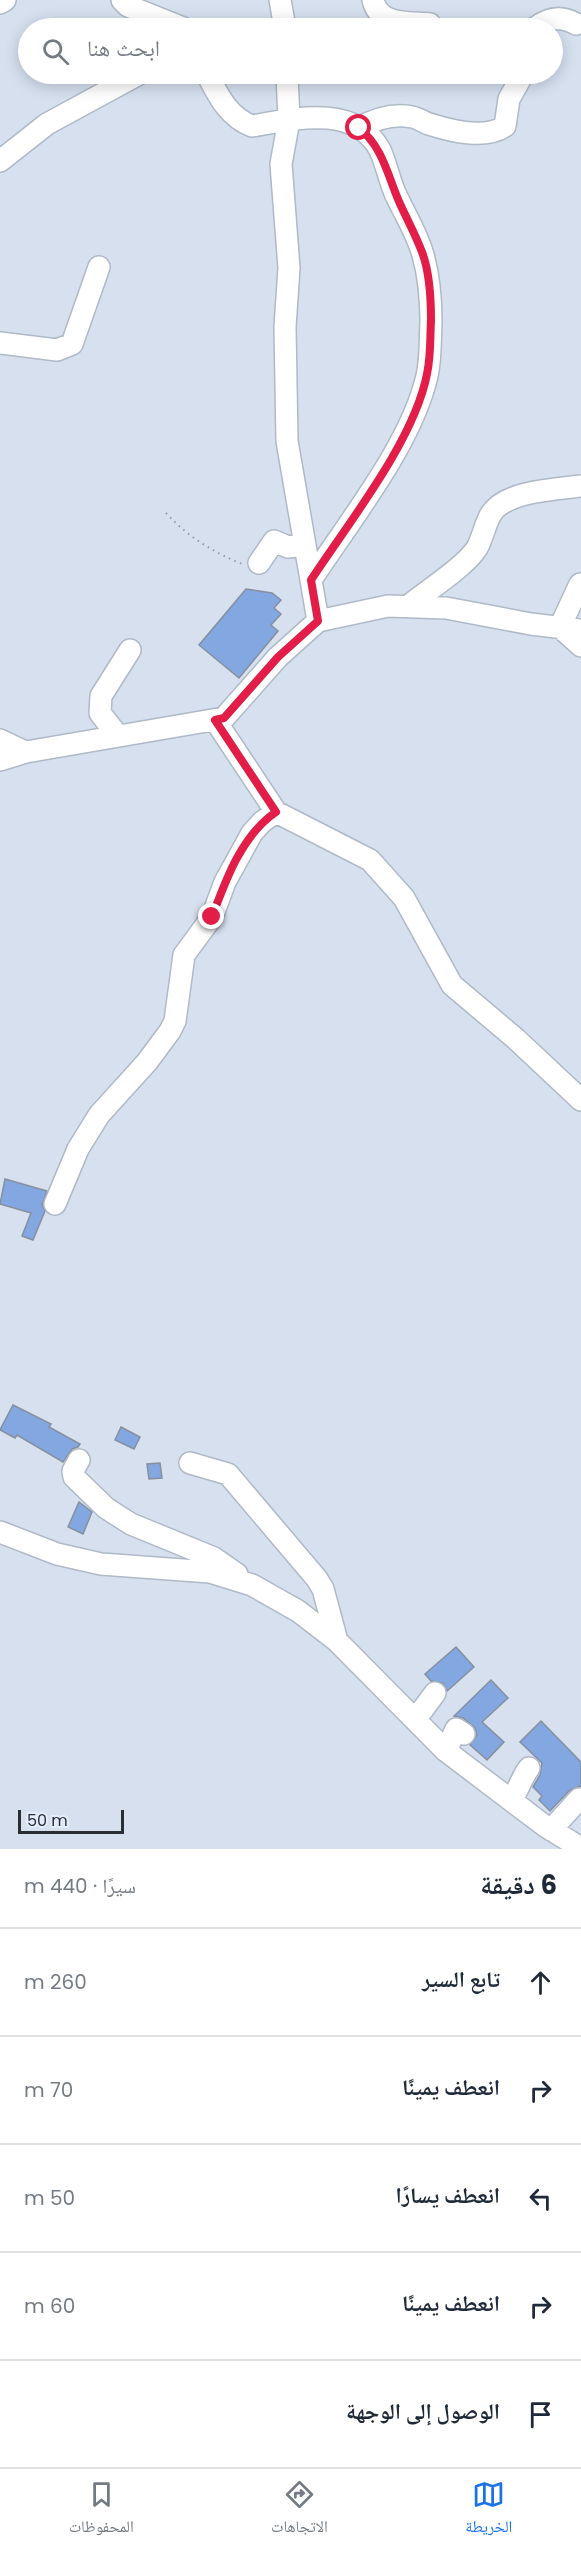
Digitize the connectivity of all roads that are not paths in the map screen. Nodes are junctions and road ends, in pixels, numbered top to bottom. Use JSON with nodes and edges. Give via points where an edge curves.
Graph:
{"nodes":[{"id":1,"x":5,"y":0,"type":"edge"},
{"id":2,"x":122,"y":0,"type":"edge"},
{"id":3,"x":280,"y":0,"type":"edge"},
{"id":4,"x":373,"y":0,"type":"edge"},
{"id":5,"x":0,"y":3,"type":"edge"},
{"id":6,"x":158,"y":18,"type":"edge"},
{"id":7,"x":283,"y":18,"type":"edge"},
{"id":8,"x":386,"y":18,"type":"edge"},
{"id":9,"x":563,"y":18,"type":"edge"},
{"id":10,"x":576,"y":24,"type":"dead end"},
{"id":11,"x":121,"y":84,"type":"edge"},
{"id":12,"x":213,"y":84,"type":"edge"},
{"id":13,"x":287,"y":84,"type":"edge"},
{"id":14,"x":517,"y":84,"type":"edge"},
{"id":15,"x":289,"y":120,"type":"junction"},
{"id":16,"x":359,"y":128,"type":"junction"},
{"id":17,"x":0,"y":161,"type":"edge"},
{"id":18,"x":99,"y":267,"type":"dead end"},
{"id":19,"x":0,"y":343,"type":"edge"},
{"id":20,"x":581,"y":486,"type":"edge"},
{"id":21,"x":305,"y":545,"type":"junction"},
{"id":22,"x":260,"y":563,"type":"road end"},
{"id":23,"x":311,"y":580,"type":"junction"},
{"id":24,"x":580,"y":584,"type":"edge"},
{"id":25,"x":407,"y":607,"type":"junction"},
{"id":26,"x":318,"y":621,"type":"junction"},
{"id":27,"x":571,"y":628,"type":"edge"},
{"id":28,"x":581,"y":646,"type":"edge"},
{"id":29,"x":130,"y":650,"type":"dead end"},
{"id":30,"x":215,"y":720,"type":"junction"},
{"id":31,"x":118,"y":736,"type":"junction"},
{"id":32,"x":0,"y":740,"type":"edge"},
{"id":33,"x":25,"y":752,"type":"junction"},
{"id":34,"x":0,"y":760,"type":"edge"},
{"id":35,"x":276,"y":812,"type":"junction"},
{"id":36,"x":581,"y":1100,"type":"edge"},
{"id":37,"x":55,"y":1204,"type":"dead end"},
{"id":38,"x":79,"y":1461,"type":"dead end"},
{"id":39,"x":190,"y":1463,"type":"dead end"},
{"id":40,"x":0,"y":1532,"type":"edge"},
{"id":41,"x":252,"y":1585,"type":"junction"},
{"id":42,"x":337,"y":1641,"type":"junction"},
{"id":43,"x":435,"y":1693,"type":"dead end"},
{"id":44,"x":415,"y":1720,"type":"junction"},
{"id":45,"x":464,"y":1734,"type":"dead end"},
{"id":46,"x":446,"y":1751,"type":"junction"},
{"id":47,"x":529,"y":1768,"type":"dead end"},
{"id":48,"x":579,"y":1798,"type":"dead end"},
{"id":49,"x":511,"y":1800,"type":"junction"},
{"id":50,"x":551,"y":1830,"type":"junction"},
{"id":51,"x":581,"y":1848,"type":"edge"}],
"edges":[{"from":1,"to":5,"type":"street"},
{"from":2,"to":6,"type":"street"},
{"from":3,"to":7,"type":"street"},
{"from":4,"to":8,"type":"street","via":[[375,9]]},
{"from":9,"to":10,"type":"street"},
{"from":11,"to":17,"type":"street","via":[[47,124]]},
{"from":12,"to":15,"type":"street","via":[[232,114],[242,122],[252,126]]},
{"from":13,"to":15,"type":"street"},
{"from":14,"to":16,"type":"street","via":[[509,99],[505,126],[495,133],[474,133],[412,117],[378,118]]},
{"from":15,"to":16,"type":"street","via":[[320,116]]},
{"from":15,"to":21,"type":"street","via":[[281,164],[289,268],[285,327],[287,441]]},
{"from":16,"to":23,"type":"street","via":[[380,151],[423,253],[429,283],[430,353],[419,402],[398,447]]},
{"from":18,"to":19,"type":"street","via":[[72,344],[57,351]]},
{"from":20,"to":25,"type":"street","via":[[537,491],[505,502],[492,512],[477,548]]},
{"from":21,"to":22,"type":"street","via":[[288,547],[274,541]]},
{"from":21,"to":23,"type":"street"},
{"from":23,"to":26,"type":"street"},
{"from":24,"to":27,"type":"street"},
{"from":25,"to":26,"type":"street","via":[[388,606]]},
{"from":25,"to":27,"type":"street","via":[[446,608],[523,632]]},
{"from":26,"to":30,"type":"street","via":[[278,657],[224,718]]},
{"from":27,"to":28,"type":"street"},
{"from":29,"to":31,"type":"street","via":[[101,696],[100,713]]},
{"from":30,"to":31,"type":"street"},
{"from":30,"to":35,"type":"street"},
{"from":31,"to":33,"type":"street"},
{"from":32,"to":33,"type":"street"},
{"from":33,"to":34,"type":"street"},
{"from":35,"to":36,"type":"street","via":[[370,860],[404,898],[453,985]]},
{"from":35,"to":37,"type":"street","via":[[252,833],[225,882],[212,917],[184,955],[175,1021],[170,1031],[99,1115],[78,1149]]},
{"from":38,"to":41,"type":"street","via":[[74,1477],[106,1508],[131,1524],[214,1558]]},
{"from":39,"to":42,"type":"street","via":[[228,1474],[317,1579]]},
{"from":40,"to":41,"type":"street","via":[[57,1554],[101,1564],[210,1572]]},
{"from":41,"to":42,"type":"street","via":[[298,1611]]},
{"from":42,"to":44,"type":"street"},
{"from":43,"to":44,"type":"street"},
{"from":44,"to":46,"type":"street"},
{"from":45,"to":46,"type":"street","via":[[456,1729]]},
{"from":46,"to":49,"type":"street"},
{"from":47,"to":49,"type":"street"},
{"from":48,"to":50,"type":"street"},
{"from":49,"to":50,"type":"street"},
{"from":50,"to":51,"type":"street"}]}
